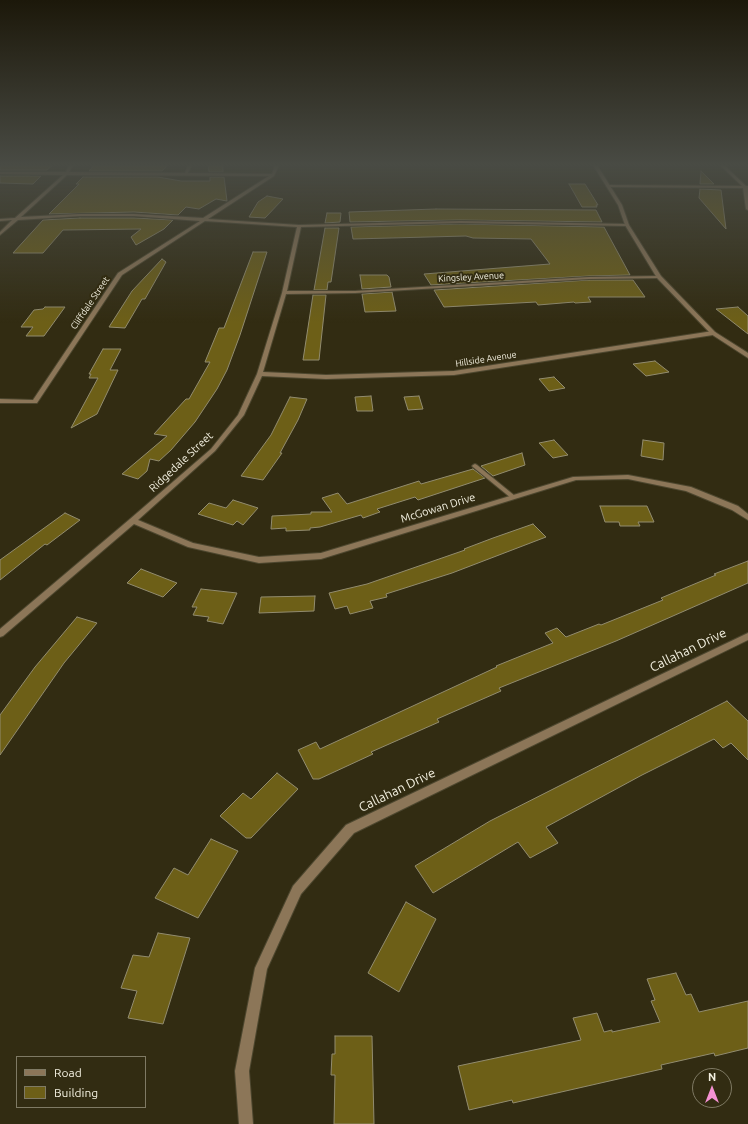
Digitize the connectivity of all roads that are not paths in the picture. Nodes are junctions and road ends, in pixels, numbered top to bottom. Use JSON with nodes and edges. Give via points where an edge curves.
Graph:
{"nodes":[{"id":1,"x":40,"y":217,"type":"edge"},
{"id":2,"x":167,"y":217,"type":"edge"},
{"id":3,"x":206,"y":217,"type":"edge"},
{"id":4,"x":624,"y":217,"type":"edge"},
{"id":5,"x":15,"y":219,"type":"junction"},
{"id":6,"x":0,"y":220,"type":"edge"},
{"id":7,"x":202,"y":220,"type":"junction"},
{"id":8,"x":627,"y":225,"type":"junction"},
{"id":9,"x":299,"y":226,"type":"junction"},
{"id":10,"x":0,"y":234,"type":"edge"},
{"id":11,"x":659,"y":277,"type":"junction"},
{"id":12,"x":284,"y":293,"type":"junction"},
{"id":13,"x":713,"y":333,"type":"junction"},
{"id":14,"x":748,"y":356,"type":"edge"},
{"id":15,"x":260,"y":374,"type":"junction"},
{"id":16,"x":0,"y":401,"type":"edge"},
{"id":17,"x":475,"y":466,"type":"dead end"},
{"id":18,"x":513,"y":496,"type":"junction"},
{"id":19,"x":748,"y":518,"type":"edge"},
{"id":20,"x":133,"y":521,"type":"junction"},
{"id":21,"x":0,"y":634,"type":"edge"},
{"id":22,"x":748,"y":636,"type":"edge"},
{"id":23,"x":246,"y":1124,"type":"edge"}],
"edges":[{"from":1,"to":5,"type":"street"},
{"from":2,"to":7,"type":"street"},
{"from":3,"to":7,"type":"street","name":"Cliffdale Street"},
{"from":4,"to":8,"type":"street"},
{"from":5,"to":6,"type":"street"},
{"from":5,"to":10,"type":"street"},
{"from":7,"to":9,"type":"street"},
{"from":7,"to":16,"type":"street","name":"Cliffdale Street","via":[[120,274],[35,402]]},
{"from":8,"to":9,"type":"street","via":[[460,222]]},
{"from":8,"to":11,"type":"street"},
{"from":9,"to":12,"type":"street","name":"Ridgedale Street"},
{"from":11,"to":12,"type":"street","name":"Kingsley Avenue","via":[[589,278],[355,292]]},
{"from":11,"to":13,"type":"street"},
{"from":12,"to":15,"type":"street","name":"Ridgedale Street"},
{"from":13,"to":14,"type":"street"},
{"from":13,"to":15,"type":"street","name":"Hillside Avenue","via":[[454,373],[326,377]]},
{"from":15,"to":20,"type":"street","name":"Ridgedale Street","via":[[241,415],[213,450]]},
{"from":17,"to":18,"type":"lane"},
{"from":18,"to":19,"type":"street","name":"McGowan Drive","via":[[575,478],[628,477],[688,489],[735,508]]},
{"from":18,"to":20,"type":"street","name":"McGowan Drive","via":[[321,556],[259,560],[191,545]]},
{"from":20,"to":21,"type":"street","name":"Ridgedale Street"},
{"from":22,"to":23,"type":"street","name":"Callahan Drive","via":[[350,828],[297,890],[261,968],[242,1071]]}]}
